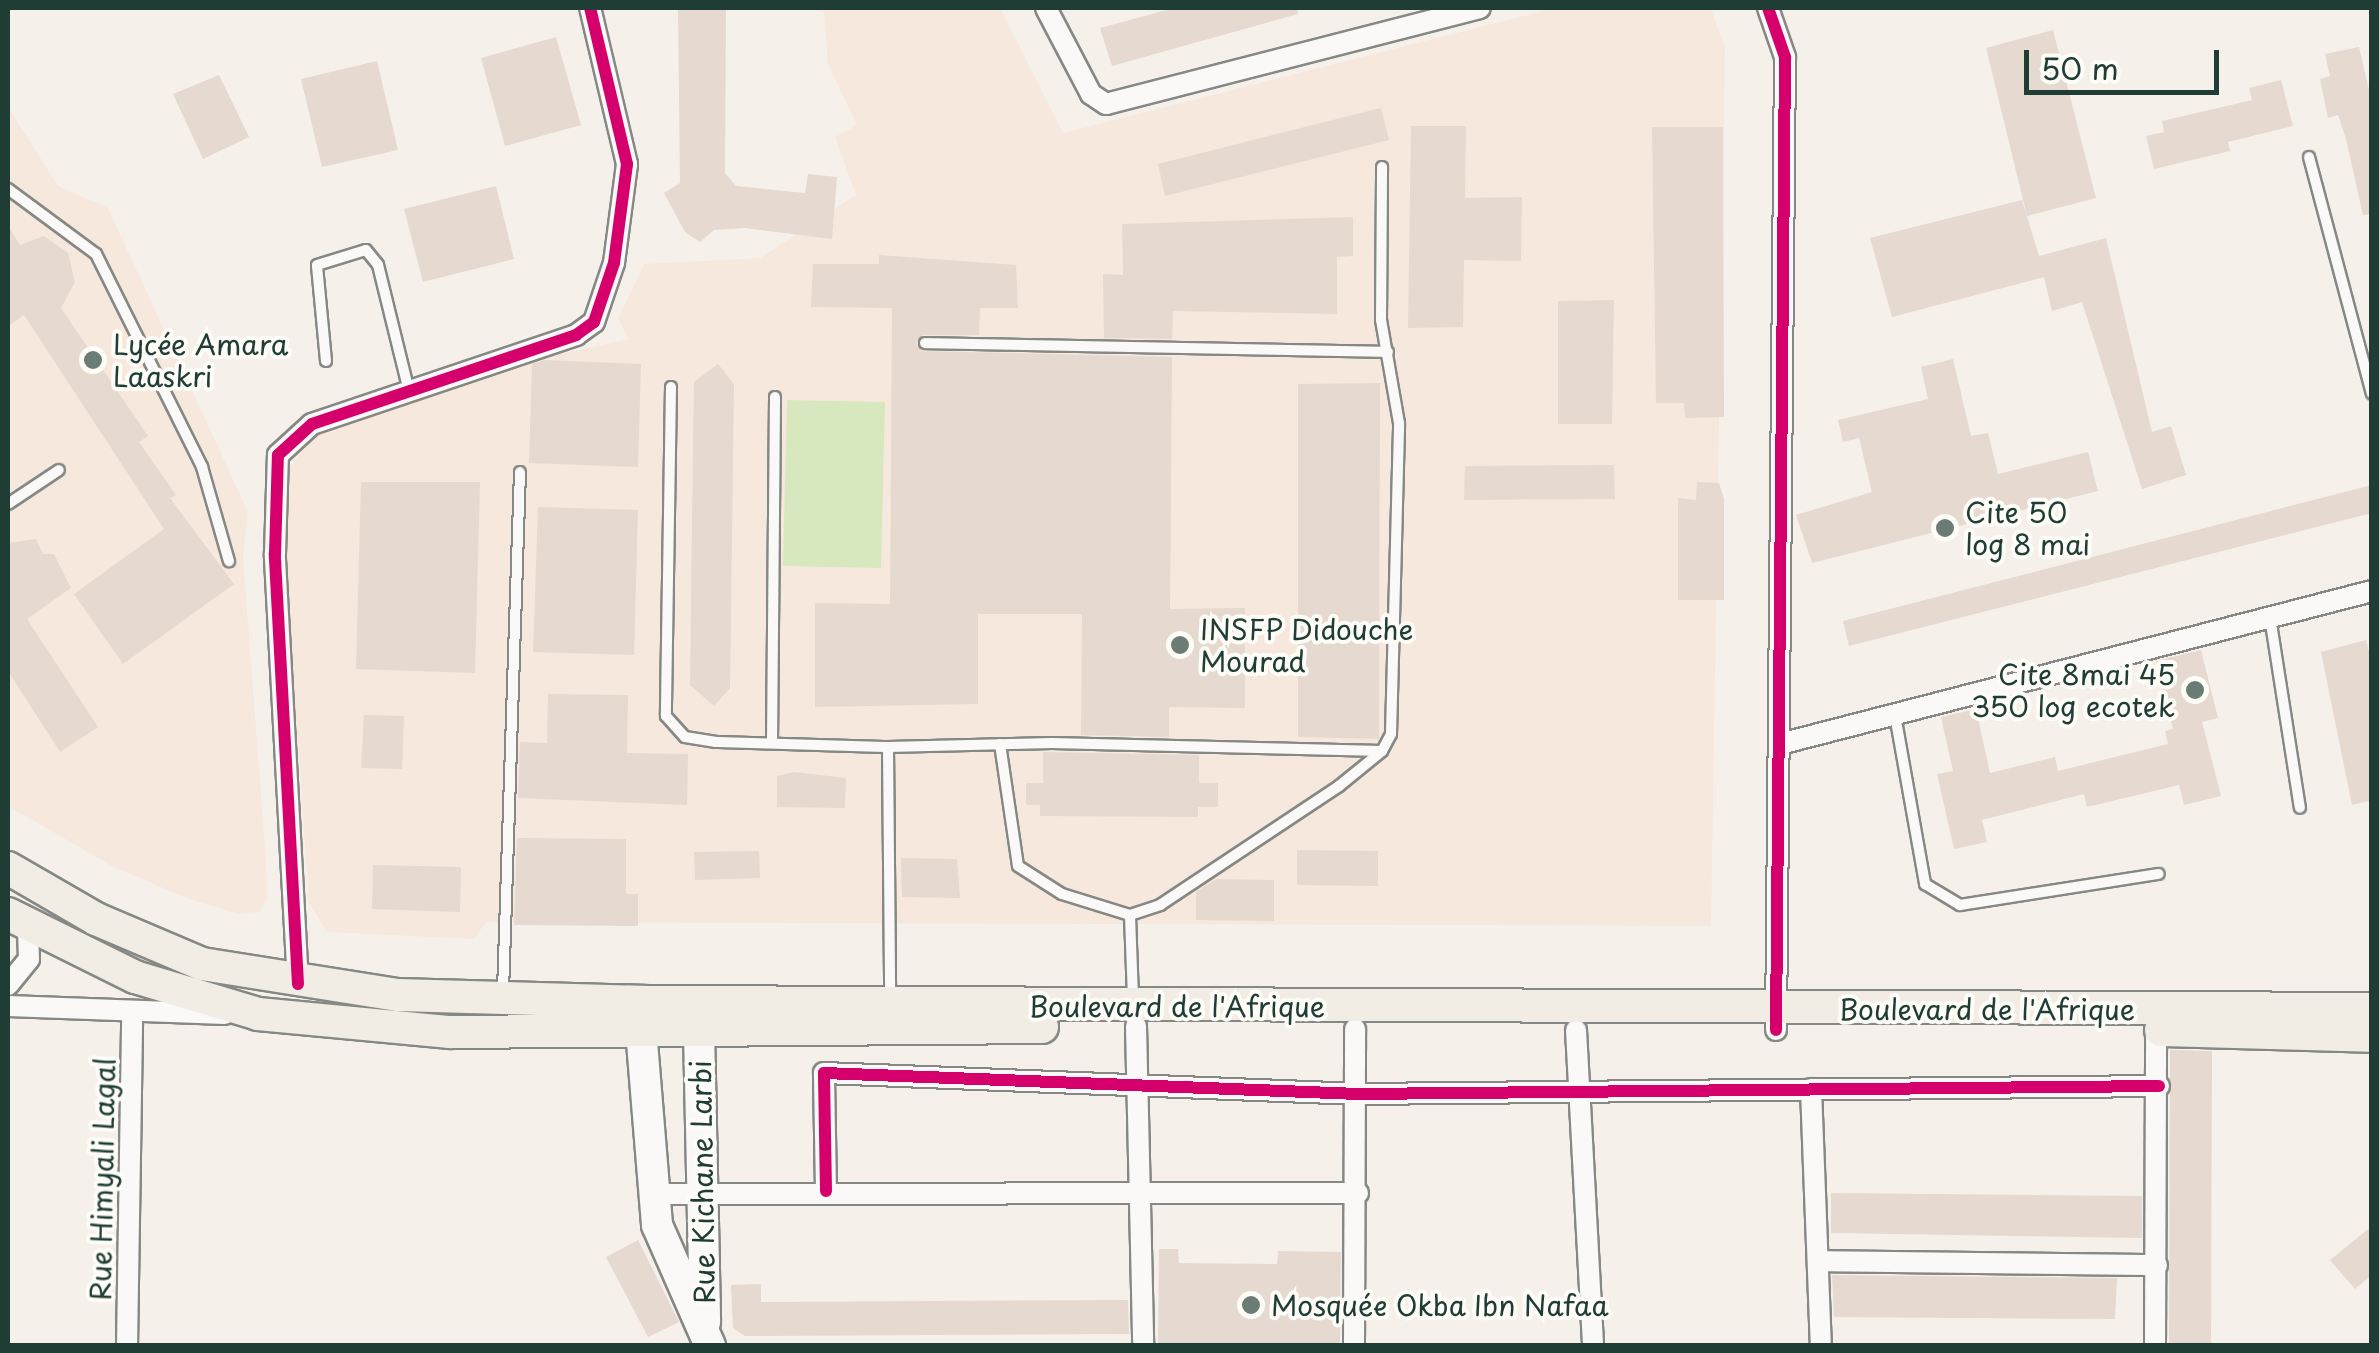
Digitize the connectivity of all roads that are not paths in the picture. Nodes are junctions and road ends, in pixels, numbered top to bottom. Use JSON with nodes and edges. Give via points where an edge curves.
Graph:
{"nodes":[{"id":1,"x":590,"y":8,"type":"edge"},
{"id":2,"x":1046,"y":8,"type":"edge"},
{"id":3,"x":1480,"y":8,"type":"edge"},
{"id":4,"x":1768,"y":8,"type":"edge"},
{"id":5,"x":2308,"y":157,"type":"dead end"},
{"id":6,"x":1382,"y":167,"type":"dead end"},
{"id":7,"x":8,"y":188,"type":"edge"},
{"id":8,"x":925,"y":342,"type":"dead end"},
{"id":9,"x":1388,"y":352,"type":"junction"},
{"id":10,"x":326,"y":361,"type":"dead end"},
{"id":11,"x":672,"y":387,"type":"dead end"},
{"id":12,"x":408,"y":388,"type":"junction"},
{"id":13,"x":2372,"y":394,"type":"edge"},
{"id":14,"x":776,"y":397,"type":"dead end"},
{"id":15,"x":58,"y":470,"type":"dead end"},
{"id":16,"x":520,"y":472,"type":"dead end"},
{"id":17,"x":8,"y":504,"type":"edge"},
{"id":18,"x":229,"y":561,"type":"dead end"},
{"id":19,"x":2372,"y":591,"type":"edge"},
{"id":20,"x":2270,"y":617,"type":"junction"},
{"id":21,"x":1895,"y":714,"type":"junction"},
{"id":22,"x":772,"y":743,"type":"junction"},
{"id":23,"x":1000,"y":744,"type":"junction"},
{"id":24,"x":1780,"y":744,"type":"junction"},
{"id":25,"x":888,"y":747,"type":"junction"},
{"id":26,"x":1382,"y":750,"type":"junction"},
{"id":27,"x":2300,"y":808,"type":"dead end"},
{"id":28,"x":8,"y":868,"type":"edge"},
{"id":29,"x":2159,"y":874,"type":"dead end"},
{"id":30,"x":1130,"y":916,"type":"junction"},
{"id":31,"x":18,"y":920,"type":"edge"},
{"id":32,"x":8,"y":984,"type":"edge"},
{"id":33,"x":298,"y":984,"type":"junction"},
{"id":34,"x":502,"y":998,"type":"junction"},
{"id":35,"x":891,"y":1004,"type":"junction"},
{"id":36,"x":8,"y":1006,"type":"edge"},
{"id":37,"x":2372,"y":1009,"type":"edge"},
{"id":38,"x":132,"y":1012,"type":"junction"},
{"id":39,"x":258,"y":1014,"type":"junction"},
{"id":40,"x":1135,"y":1016,"type":"junction"},
{"id":41,"x":1776,"y":1020,"type":"junction"},
{"id":42,"x":1355,"y":1029,"type":"junction"},
{"id":43,"x":640,"y":1030,"type":"junction"},
{"id":44,"x":699,"y":1030,"type":"junction"},
{"id":45,"x":1576,"y":1030,"type":"junction"},
{"id":46,"x":2156,"y":1030,"type":"junction"},
{"id":47,"x":2372,"y":1036,"type":"edge"},
{"id":48,"x":2158,"y":1086,"type":"junction"},
{"id":49,"x":1812,"y":1089,"type":"junction"},
{"id":50,"x":1137,"y":1090,"type":"junction"},
{"id":51,"x":1580,"y":1092,"type":"junction"},
{"id":52,"x":1358,"y":1094,"type":"junction"},
{"id":53,"x":1144,"y":1190,"type":"junction"},
{"id":54,"x":826,"y":1191,"type":"junction"},
{"id":55,"x":653,"y":1194,"type":"junction"},
{"id":56,"x":702,"y":1194,"type":"junction"},
{"id":57,"x":1358,"y":1194,"type":"junction"},
{"id":58,"x":1818,"y":1260,"type":"junction"},
{"id":59,"x":2158,"y":1264,"type":"junction"},
{"id":60,"x":708,"y":1340,"type":"edge"},
{"id":61,"x":128,"y":1346,"type":"edge"},
{"id":62,"x":1144,"y":1346,"type":"edge"},
{"id":63,"x":1354,"y":1346,"type":"edge"},
{"id":64,"x":1594,"y":1346,"type":"edge"},
{"id":65,"x":1820,"y":1346,"type":"edge"},
{"id":66,"x":2155,"y":1346,"type":"edge"}],
"edges":[{"from":1,"to":12,"type":"street","via":[[627,164],[604,303],[576,335]]},
{"from":2,"to":3,"type":"street","via":[[1091,94],[1106,104]]},
{"from":4,"to":24,"type":"street","via":[[1785,57]]},
{"from":5,"to":13,"type":"lane"},
{"from":6,"to":9,"type":"lane","via":[[1380,320]]},
{"from":7,"to":18,"type":"lane","via":[[96,254],[202,466]]},
{"from":8,"to":9,"type":"lane"},
{"from":9,"to":26,"type":"lane","via":[[1399,423],[1396,696],[1392,734]]},
{"from":10,"to":12,"type":"lane","via":[[317,265],[366,250],[378,265]]},
{"from":11,"to":22,"type":"lane","via":[[666,716],[685,737]]},
{"from":12,"to":33,"type":"street","via":[[312,424],[288,440],[274,478]]},
{"from":14,"to":22,"type":"lane"},
{"from":15,"to":17,"type":"lane"},
{"from":16,"to":34,"type":"lane"},
{"from":19,"to":20,"type":"street"},
{"from":20,"to":21,"type":"street"},
{"from":20,"to":27,"type":"lane"},
{"from":21,"to":24,"type":"street"},
{"from":21,"to":29,"type":"lane","via":[[1925,884],[1948,898],[1960,905]]},
{"from":22,"to":25,"type":"lane"},
{"from":23,"to":25,"type":"lane"},
{"from":23,"to":26,"type":"lane"},
{"from":23,"to":30,"type":"lane","via":[[1018,866],[1062,894]]},
{"from":24,"to":41,"type":"street"},
{"from":25,"to":35,"type":"lane"},
{"from":26,"to":30,"type":"lane","via":[[1160,906]]},
{"from":28,"to":33,"type":"main road","name":"Boulevard de l'Afrique","via":[[96,919],[202,964]]},
{"from":30,"to":40,"type":"lane"},
{"from":31,"to":32,"type":"street","via":[[29,959]]},
{"from":31,"to":39,"type":"main road","name":"Boulevard de l'Afrique","via":[[135,977]]},
{"from":33,"to":34,"type":"main road","name":"Boulevard de l'Afrique"},
{"from":34,"to":35,"type":"main road","name":"Boulevard de l'Afrique"},
{"from":35,"to":40,"type":"main road","name":"Boulevard de l'Afrique"},
{"from":36,"to":38,"type":"street"},
{"from":37,"to":41,"type":"main road","name":"Boulevard de l'Afrique"},
{"from":38,"to":39,"type":"street"},
{"from":38,"to":61,"type":"street","name":"Rue Himyali Lagal"},
{"from":39,"to":43,"type":"main road","name":"Boulevard de l'Afrique","via":[[450,1032]]},
{"from":40,"to":41,"type":"main road","name":"Boulevard de l'Afrique"},
{"from":40,"to":42,"type":"main road","name":"Boulevard de l'Afrique"},
{"from":40,"to":44,"type":"main road","name":"Boulevard de l'Afrique"},
{"from":40,"to":50,"type":"street"},
{"from":41,"to":45,"type":"main road","name":"Boulevard de l'Afrique"},
{"from":41,"to":46,"type":"main road","name":"Boulevard de l'Afrique"},
{"from":42,"to":45,"type":"main road","name":"Boulevard de l'Afrique"},
{"from":42,"to":52,"type":"street"},
{"from":43,"to":44,"type":"main road","name":"Boulevard de l'Afrique"},
{"from":43,"to":55,"type":"street","name":"Rue Kichane Larbi"},
{"from":44,"to":56,"type":"street","name":"Rue Kichane Larbi"},
{"from":45,"to":51,"type":"street"},
{"from":46,"to":47,"type":"main road","name":"Boulevard de l'Afrique"},
{"from":46,"to":48,"type":"street"},
{"from":48,"to":49,"type":"street"},
{"from":48,"to":59,"type":"street"},
{"from":49,"to":51,"type":"street"},
{"from":49,"to":58,"type":"street"},
{"from":50,"to":52,"type":"street"},
{"from":50,"to":53,"type":"street"},
{"from":50,"to":54,"type":"street","via":[[824,1073]]},
{"from":51,"to":52,"type":"street"},
{"from":51,"to":64,"type":"street"},
{"from":52,"to":57,"type":"street"},
{"from":53,"to":54,"type":"street"},
{"from":53,"to":57,"type":"street"},
{"from":53,"to":62,"type":"street"},
{"from":54,"to":56,"type":"street"},
{"from":55,"to":56,"type":"street"},
{"from":55,"to":60,"type":"street","name":"Rue Kichane Larbi","via":[[657,1225]]},
{"from":56,"to":60,"type":"street","name":"Rue Kichane Larbi"},
{"from":57,"to":63,"type":"street"},
{"from":58,"to":59,"type":"street"},
{"from":58,"to":65,"type":"street"},
{"from":59,"to":66,"type":"street"}]}
